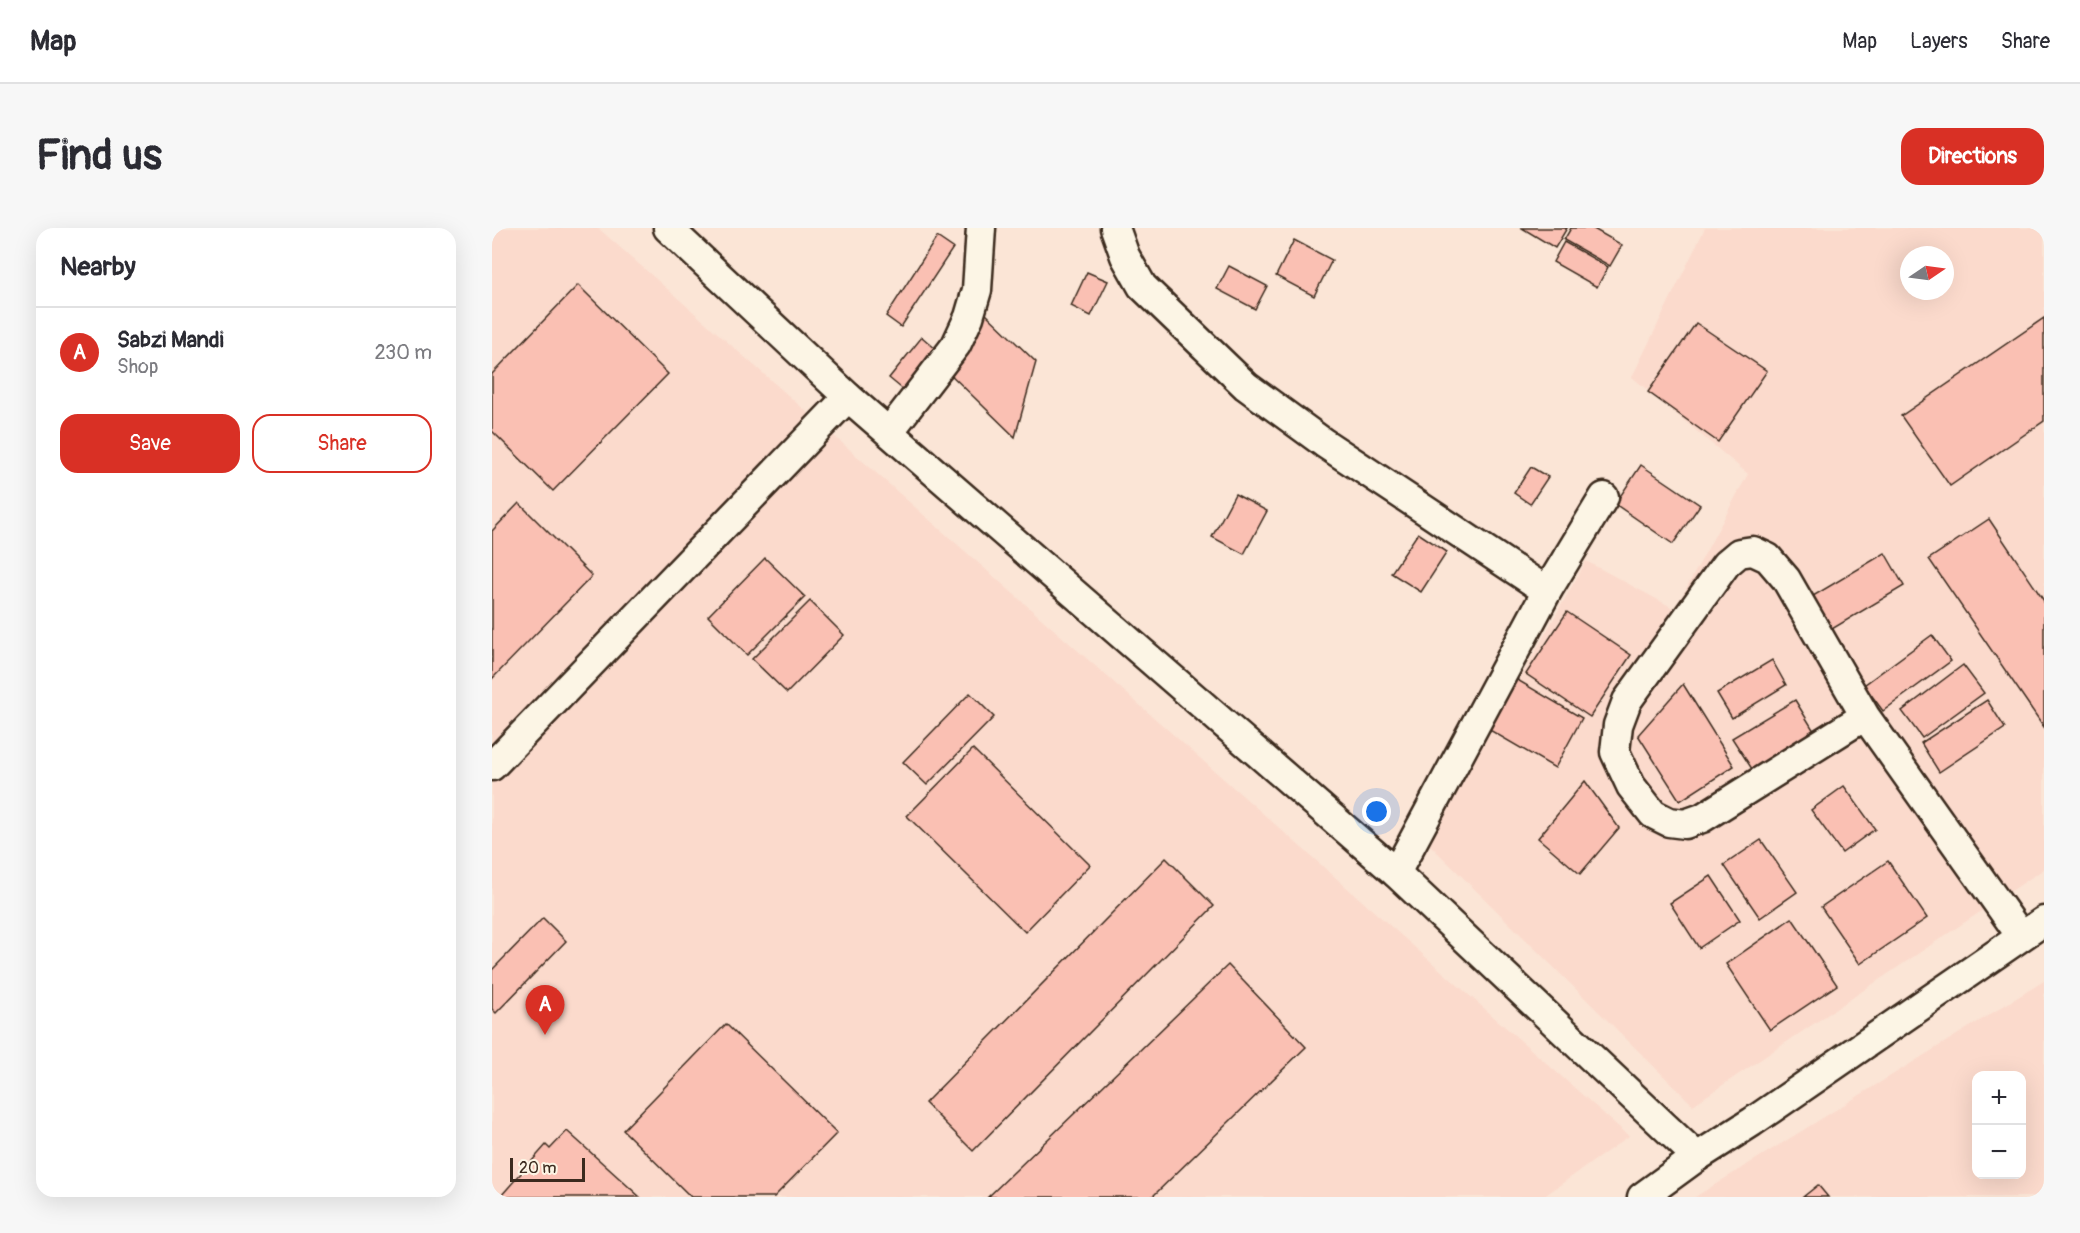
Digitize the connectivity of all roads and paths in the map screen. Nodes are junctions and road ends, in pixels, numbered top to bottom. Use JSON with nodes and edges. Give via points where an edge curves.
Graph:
{"nodes":[{"id":1,"x":668,"y":228,"type":"edge"},
{"id":2,"x":981,"y":228,"type":"edge"},
{"id":3,"x":1115,"y":228,"type":"edge"},
{"id":4,"x":848,"y":397,"type":"junction"},
{"id":5,"x":889,"y":432,"type":"junction"},
{"id":6,"x":1604,"y":497,"type":"dead end"},
{"id":7,"x":1547,"y":591,"type":"junction"},
{"id":8,"x":1865,"y":716,"type":"junction"},
{"id":9,"x":492,"y":766,"type":"edge"},
{"id":10,"x":1396,"y":873,"type":"junction"},
{"id":11,"x":2032,"y":928,"type":"edge"},
{"id":12,"x":1696,"y":1157,"type":"junction"},
{"id":13,"x":1642,"y":1197,"type":"edge"}],
"edges":[{"from":1,"to":4,"type":"street"},
{"from":2,"to":5,"type":"street","via":[[977,290],[969,317],[956,345]]},
{"from":3,"to":7,"type":"street","via":[[1142,286],[1246,386],[1324,443]]},
{"from":4,"to":5,"type":"street"},
{"from":4,"to":9,"type":"street"},
{"from":5,"to":10,"type":"street"},
{"from":6,"to":7,"type":"street"},
{"from":7,"to":10,"type":"street"},
{"from":8,"to":8,"type":"street","via":[[1786,579],[1768,558],[1754,551],[1739,553],[1726,564],[1628,701],[1618,725],[1615,752],[1631,786],[1653,814],[1685,824],[1702,818]]},
{"from":8,"to":11,"type":"street"},
{"from":10,"to":12,"type":"street"},
{"from":11,"to":12,"type":"street"},
{"from":12,"to":13,"type":"street"}]}
